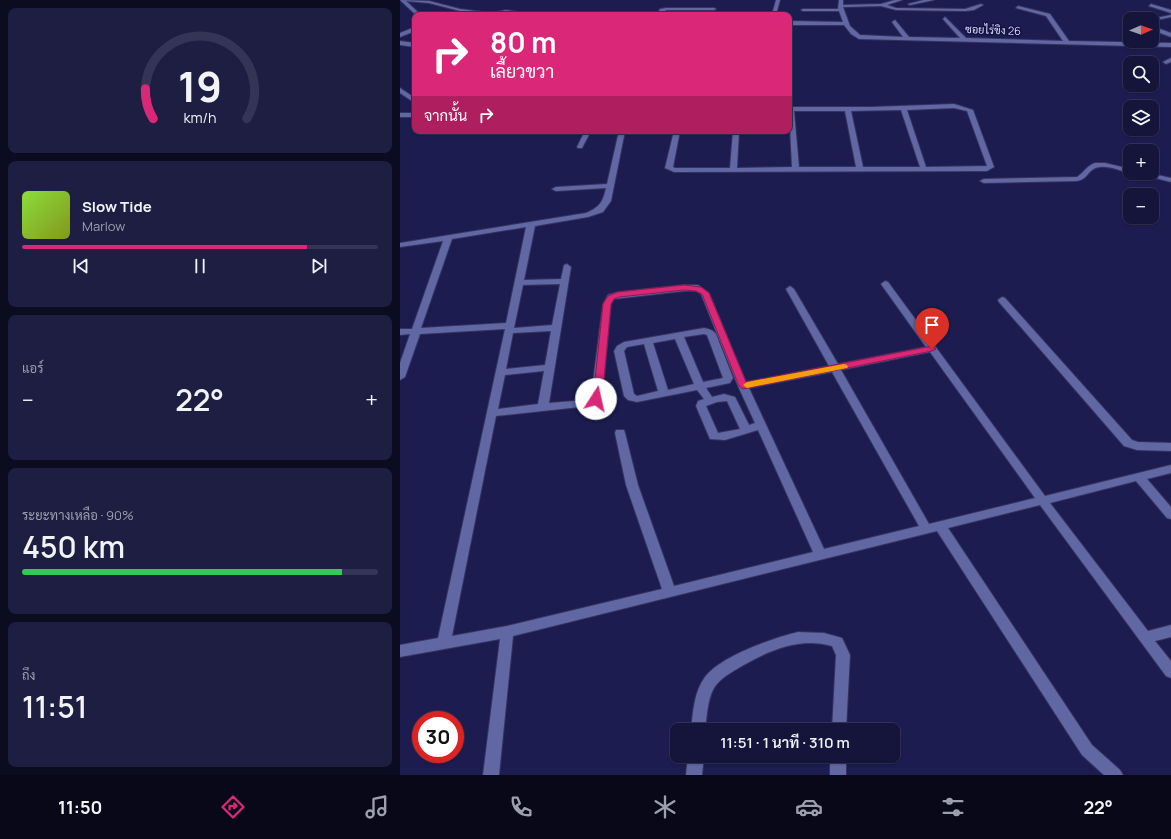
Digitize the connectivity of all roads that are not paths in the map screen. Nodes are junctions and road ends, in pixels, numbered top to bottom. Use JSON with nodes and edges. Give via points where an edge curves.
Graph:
{"nodes":[{"id":1,"x":402,"y":0,"type":"edge"},
{"id":2,"x":407,"y":0,"type":"edge"},
{"id":3,"x":778,"y":0,"type":"edge"},
{"id":4,"x":900,"y":0,"type":"edge"},
{"id":5,"x":932,"y":0,"type":"edge"},
{"id":6,"x":842,"y":3,"type":"edge"},
{"id":7,"x":981,"y":5,"type":"dead end"},
{"id":8,"x":1151,"y":5,"type":"dead end"},
{"id":9,"x":883,"y":6,"type":"junction"},
{"id":10,"x":691,"y":7,"type":"junction"},
{"id":11,"x":1018,"y":7,"type":"dead end"},
{"id":12,"x":460,"y":10,"type":"junction"},
{"id":13,"x":714,"y":10,"type":"dead end"},
{"id":14,"x":803,"y":10,"type":"dead end"},
{"id":15,"x":775,"y":11,"type":"dead end"},
{"id":16,"x":416,"y":12,"type":"edge"},
{"id":17,"x":455,"y":12,"type":"edge"},
{"id":18,"x":473,"y":12,"type":"edge"},
{"id":19,"x":502,"y":12,"type":"edge"},
{"id":20,"x":513,"y":12,"type":"edge"},
{"id":21,"x":662,"y":12,"type":"edge"},
{"id":22,"x":688,"y":12,"type":"edge"},
{"id":23,"x":1171,"y":12,"type":"edge"},
{"id":24,"x":1171,"y":16,"type":"edge"},
{"id":25,"x":945,"y":18,"type":"dead end"},
{"id":26,"x":1162,"y":18,"type":"junction"},
{"id":27,"x":1159,"y":19,"type":"edge"},
{"id":28,"x":1171,"y":21,"type":"edge"},
{"id":29,"x":895,"y":22,"type":"dead end"},
{"id":30,"x":792,"y":23,"type":"edge"},
{"id":31,"x":846,"y":24,"type":"junction"},
{"id":32,"x":792,"y":29,"type":"edge"},
{"id":33,"x":801,"y":29,"type":"dead end"},
{"id":34,"x":412,"y":30,"type":"edge"},
{"id":35,"x":1159,"y":30,"type":"edge"},
{"id":36,"x":1171,"y":34,"type":"edge"},
{"id":37,"x":400,"y":35,"type":"edge"},
{"id":38,"x":907,"y":38,"type":"junction"},
{"id":39,"x":965,"y":40,"type":"junction"},
{"id":40,"x":1067,"y":42,"type":"junction"},
{"id":41,"x":400,"y":43,"type":"edge"},
{"id":42,"x":1171,"y":44,"type":"edge"},
{"id":43,"x":412,"y":45,"type":"edge"},
{"id":44,"x":400,"y":90,"type":"edge"},
{"id":45,"x":412,"y":99,"type":"edge"},
{"id":46,"x":903,"y":108,"type":"junction"},
{"id":47,"x":792,"y":109,"type":"edge"},
{"id":48,"x":848,"y":109,"type":"junction"},
{"id":49,"x":400,"y":115,"type":"edge"},
{"id":50,"x":412,"y":115,"type":"edge"},
{"id":51,"x":792,"y":129,"type":"edge"},
{"id":52,"x":586,"y":134,"type":"edge"},
{"id":53,"x":621,"y":134,"type":"edge"},
{"id":54,"x":676,"y":134,"type":"edge"},
{"id":55,"x":736,"y":134,"type":"edge"},
{"id":56,"x":580,"y":147,"type":"dead end"},
{"id":57,"x":734,"y":170,"type":"junction"},
{"id":58,"x":796,"y":170,"type":"junction"},
{"id":59,"x":860,"y":170,"type":"junction"},
{"id":60,"x":924,"y":170,"type":"junction"},
{"id":61,"x":1123,"y":170,"type":"edge"},
{"id":62,"x":1159,"y":177,"type":"edge"},
{"id":63,"x":1171,"y":180,"type":"edge"},
{"id":64,"x":984,"y":181,"type":"dead end"},
{"id":65,"x":609,"y":186,"type":"junction"},
{"id":66,"x":556,"y":189,"type":"dead end"},
{"id":67,"x":531,"y":224,"type":"junction"},
{"id":68,"x":448,"y":238,"type":"junction"},
{"id":69,"x":400,"y":245,"type":"edge"},
{"id":70,"x":568,"y":267,"type":"dead end"},
{"id":71,"x":565,"y":281,"type":"junction"},
{"id":72,"x":519,"y":283,"type":"junction"},
{"id":73,"x":885,"y":284,"type":"dead end"},
{"id":74,"x":790,"y":289,"type":"dead end"},
{"id":75,"x":1002,"y":300,"type":"dead end"},
{"id":76,"x":556,"y":328,"type":"junction"},
{"id":77,"x":509,"y":329,"type":"junction"},
{"id":78,"x":416,"y":331,"type":"junction"},
{"id":79,"x":400,"y":332,"type":"edge"},
{"id":80,"x":679,"y":336,"type":"junction"},
{"id":81,"x":648,"y":341,"type":"junction"},
{"id":82,"x":932,"y":349,"type":"junction"},
{"id":83,"x":549,"y":368,"type":"junction"},
{"id":84,"x":835,"y":368,"type":"junction"},
{"id":85,"x":500,"y":372,"type":"junction"},
{"id":86,"x":400,"y":377,"type":"edge"},
{"id":87,"x":743,"y":386,"type":"junction"},
{"id":88,"x":700,"y":387,"type":"junction"},
{"id":89,"x":664,"y":394,"type":"junction"},
{"id":90,"x":710,"y":401,"type":"junction"},
{"id":91,"x":543,"y":407,"type":"junction"},
{"id":92,"x":491,"y":412,"type":"junction"},
{"id":93,"x":761,"y":425,"type":"junction"},
{"id":94,"x":746,"y":430,"type":"junction"},
{"id":95,"x":620,"y":433,"type":"dead end"},
{"id":96,"x":1171,"y":447,"type":"edge"},
{"id":97,"x":1171,"y":469,"type":"edge"},
{"id":98,"x":1139,"y":477,"type":"junction"},
{"id":99,"x":1042,"y":500,"type":"junction"},
{"id":100,"x":1171,"y":516,"type":"edge"},
{"id":101,"x":932,"y":527,"type":"junction"},
{"id":102,"x":820,"y":554,"type":"junction"},
{"id":103,"x":670,"y":593,"type":"junction"},
{"id":104,"x":1171,"y":631,"type":"edge"},
{"id":105,"x":507,"y":632,"type":"junction"},
{"id":106,"x":1145,"y":638,"type":"junction"},
{"id":107,"x":444,"y":644,"type":"junction"},
{"id":108,"x":400,"y":652,"type":"edge"},
{"id":109,"x":1171,"y":672,"type":"edge"},
{"id":110,"x":699,"y":723,"type":"edge"},
{"id":111,"x":840,"y":723,"type":"edge"},
{"id":112,"x":695,"y":763,"type":"edge"},
{"id":113,"x":838,"y":763,"type":"edge"},
{"id":114,"x":491,"y":775,"type":"edge"},
{"id":115,"x":694,"y":775,"type":"edge"},
{"id":116,"x":838,"y":775,"type":"edge"},
{"id":117,"x":1115,"y":775,"type":"edge"}],
"edges":[{"from":1,"to":16,"type":"street"},
{"from":2,"to":12,"type":"street","via":[[429,2]]},
{"from":3,"to":15,"type":"street"},
{"from":4,"to":9,"type":"street"},
{"from":5,"to":9,"type":"street"},
{"from":6,"to":9,"type":"street"},
{"from":6,"to":14,"type":"street"},
{"from":6,"to":31,"type":"street","name":"ซอยไร่ขิง 26"},
{"from":7,"to":9,"type":"street","via":[[965,10],[902,9]]},
{"from":8,"to":23,"type":"street"},
{"from":10,"to":13,"type":"street"},
{"from":10,"to":21,"type":"street","via":[[664,9]]},
{"from":10,"to":22,"type":"street"},
{"from":11,"to":40,"type":"street","via":[[1048,15]]},
{"from":12,"to":17,"type":"street"},
{"from":12,"to":18,"type":"street"},
{"from":19,"to":20,"type":"street"},
{"from":24,"to":26,"type":"street"},
{"from":25,"to":39,"type":"street"},
{"from":26,"to":27,"type":"street"},
{"from":26,"to":28,"type":"street"},
{"from":29,"to":38,"type":"street"},
{"from":30,"to":31,"type":"street"},
{"from":31,"to":38,"type":"street","name":"ซอยไร่ขิง 26","via":[[855,36],[859,37]]},
{"from":32,"to":33,"type":"street"},
{"from":34,"to":37,"type":"street"},
{"from":35,"to":36,"type":"street"},
{"from":38,"to":39,"type":"street","name":"ซอยไร่ขิง 26"},
{"from":39,"to":40,"type":"street","name":"ซอยไร่ขิง 26"},
{"from":40,"to":42,"type":"street","name":"ซอยไร่ขิง 26"},
{"from":41,"to":43,"type":"street"},
{"from":44,"to":45,"type":"street"},
{"from":46,"to":48,"type":"street"},
{"from":46,"to":60,"type":"street"},
{"from":46,"to":60,"type":"street","via":[[954,106],[970,110],[991,163],[991,167],[987,169]]},
{"from":47,"to":48,"type":"street"},
{"from":48,"to":59,"type":"street"},
{"from":49,"to":50,"type":"street"},
{"from":51,"to":58,"type":"street"},
{"from":52,"to":56,"type":"street"},
{"from":53,"to":65,"type":"street"},
{"from":54,"to":57,"type":"street","via":[[669,168]]},
{"from":55,"to":57,"type":"street"},
{"from":57,"to":58,"type":"street"},
{"from":58,"to":59,"type":"street"},
{"from":59,"to":60,"type":"street"},
{"from":61,"to":64,"type":"street","via":[[1096,166],[1083,178],[1077,179]]},
{"from":62,"to":63,"type":"street"},
{"from":65,"to":66,"type":"street"},
{"from":65,"to":67,"type":"street","via":[[607,201],[600,210],[588,215]]},
{"from":67,"to":68,"type":"street"},
{"from":67,"to":72,"type":"street"},
{"from":68,"to":69,"type":"street"},
{"from":68,"to":78,"type":"street"},
{"from":70,"to":71,"type":"street"},
{"from":71,"to":72,"type":"street"},
{"from":71,"to":76,"type":"street"},
{"from":72,"to":77,"type":"street"},
{"from":73,"to":82,"type":"street"},
{"from":74,"to":84,"type":"street"},
{"from":75,"to":96,"type":"street","via":[[1128,443],[1137,446]]},
{"from":76,"to":77,"type":"street"},
{"from":76,"to":83,"type":"street"},
{"from":77,"to":78,"type":"street"},
{"from":77,"to":85,"type":"street"},
{"from":78,"to":79,"type":"street"},
{"from":78,"to":86,"type":"street"},
{"from":80,"to":81,"type":"street"},
{"from":80,"to":88,"type":"street"},
{"from":80,"to":88,"type":"street","via":[[704,332],[711,334],[728,378],[723,383]]},
{"from":81,"to":89,"type":"street"},
{"from":81,"to":89,"type":"street","via":[[620,348],[629,396],[637,398]]},
{"from":82,"to":84,"type":"street"},
{"from":82,"to":99,"type":"street"},
{"from":83,"to":85,"type":"street"},
{"from":83,"to":91,"type":"street"},
{"from":84,"to":87,"type":"street"},
{"from":84,"to":101,"type":"street"},
{"from":85,"to":92,"type":"street"},
{"from":87,"to":91,"type":"street","via":[[705,293],[698,288],[677,288],[611,298],[607,304],[596,399],[589,403]]},
{"from":87,"to":93,"type":"street"},
{"from":88,"to":89,"type":"street"},
{"from":88,"to":90,"type":"street"},
{"from":90,"to":94,"type":"street","via":[[726,397],[731,399]]},
{"from":90,"to":94,"type":"street","via":[[702,404],[701,410],[714,436]]},
{"from":91,"to":92,"type":"street"},
{"from":92,"to":107,"type":"street"},
{"from":93,"to":94,"type":"street"},
{"from":93,"to":102,"type":"street"},
{"from":95,"to":103,"type":"street","via":[[632,485]]},
{"from":97,"to":98,"type":"street"},
{"from":98,"to":99,"type":"street"},
{"from":98,"to":100,"type":"street"},
{"from":99,"to":101,"type":"street"},
{"from":99,"to":106,"type":"street"},
{"from":101,"to":102,"type":"street"},
{"from":101,"to":117,"type":"street","via":[[1087,750]]},
{"from":102,"to":103,"type":"street"},
{"from":103,"to":105,"type":"street"},
{"from":104,"to":106,"type":"street"},
{"from":105,"to":107,"type":"street"},
{"from":105,"to":114,"type":"street"},
{"from":106,"to":109,"type":"street"},
{"from":107,"to":108,"type":"street"},
{"from":110,"to":111,"type":"street","via":[[702,701],[710,682],[727,668],[779,642],[805,637],[826,638],[837,642],[843,655]]},
{"from":112,"to":115,"type":"street"},
{"from":113,"to":116,"type":"street"}]}
